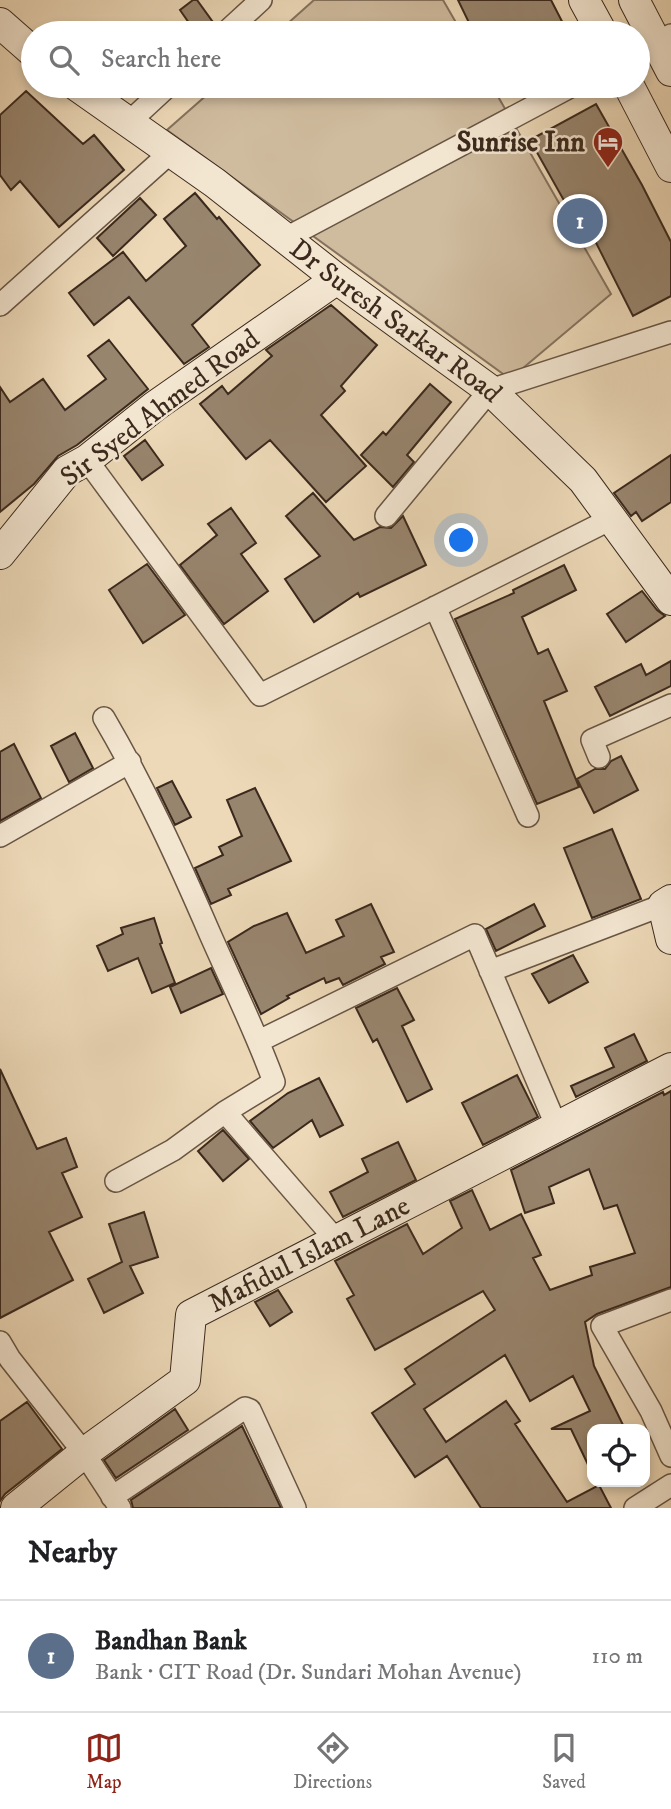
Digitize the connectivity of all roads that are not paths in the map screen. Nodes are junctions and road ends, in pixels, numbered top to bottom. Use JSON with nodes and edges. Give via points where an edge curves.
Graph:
{"nodes":[{"id":1,"x":261,"y":0,"type":"edge"},
{"id":2,"x":584,"y":0,"type":"edge"},
{"id":3,"x":634,"y":0,"type":"edge"},
{"id":4,"x":238,"y":21,"type":"edge"},
{"id":5,"x":595,"y":21,"type":"edge"},
{"id":6,"x":644,"y":21,"type":"edge"},
{"id":7,"x":0,"y":23,"type":"edge"},
{"id":8,"x":21,"y":41,"type":"edge"},
{"id":9,"x":655,"y":44,"type":"edge"},
{"id":10,"x":671,"y":71,"type":"edge"},
{"id":11,"x":94,"y":98,"type":"edge"},
{"id":12,"x":156,"y":98,"type":"edge"},
{"id":13,"x":548,"y":98,"type":"edge"},
{"id":14,"x":635,"y":98,"type":"edge"},
{"id":15,"x":128,"y":123,"type":"junction"},
{"id":16,"x":171,"y":152,"type":"junction"},
{"id":17,"x":671,"y":167,"type":"edge"},
{"id":18,"x":286,"y":238,"type":"junction"},
{"id":19,"x":337,"y":279,"type":"junction"},
{"id":20,"x":0,"y":306,"type":"edge"},
{"id":21,"x":671,"y":332,"type":"edge"},
{"id":22,"x":490,"y":390,"type":"junction"},
{"id":23,"x":87,"y":460,"type":"junction"},
{"id":24,"x":386,"y":516,"type":"dead end"},
{"id":25,"x":611,"y":519,"type":"junction"},
{"id":26,"x":0,"y":554,"type":"edge"},
{"id":27,"x":671,"y":600,"type":"edge"},
{"id":28,"x":435,"y":607,"type":"junction"},
{"id":29,"x":671,"y":705,"type":"edge"},
{"id":30,"x":104,"y":718,"type":"dead end"},
{"id":31,"x":599,"y":757,"type":"dead end"},
{"id":32,"x":130,"y":762,"type":"junction"},
{"id":33,"x":528,"y":816,"type":"dead end"},
{"id":34,"x":0,"y":836,"type":"edge"},
{"id":35,"x":667,"y":902,"type":"edge"},
{"id":36,"x":671,"y":939,"type":"edge"},
{"id":37,"x":490,"y":971,"type":"junction"},
{"id":38,"x":259,"y":1041,"type":"junction"},
{"id":39,"x":671,"y":1068,"type":"edge"},
{"id":40,"x":225,"y":1112,"type":"junction"},
{"id":41,"x":556,"y":1125,"type":"junction"},
{"id":42,"x":116,"y":1181,"type":"dead end"},
{"id":43,"x":336,"y":1240,"type":"junction"},
{"id":44,"x":671,"y":1300,"type":"edge"},
{"id":45,"x":0,"y":1342,"type":"edge"},
{"id":46,"x":84,"y":1453,"type":"junction"},
{"id":47,"x":671,"y":1457,"type":"edge"},
{"id":48,"x":671,"y":1485,"type":"edge"},
{"id":49,"x":116,"y":1502,"type":"edge"},
{"id":50,"x":16,"y":1508,"type":"edge"},
{"id":51,"x":295,"y":1508,"type":"edge"},
{"id":52,"x":635,"y":1508,"type":"edge"}],
"edges":[{"from":1,"to":4,"type":"street"},
{"from":2,"to":5,"type":"street"},
{"from":3,"to":6,"type":"street"},
{"from":7,"to":8,"type":"street"},
{"from":9,"to":10,"type":"street"},
{"from":11,"to":15,"type":"street","name":"Dr Suresh Sarkar Road"},
{"from":12,"to":15,"type":"street"},
{"from":13,"to":18,"type":"street"},
{"from":14,"to":17,"type":"street"},
{"from":15,"to":16,"type":"street","name":"Dr Suresh Sarkar Road"},
{"from":16,"to":18,"type":"street","name":"Dr Suresh Sarkar Road"},
{"from":16,"to":20,"type":"street"},
{"from":18,"to":19,"type":"street","name":"Dr Suresh Sarkar Road"},
{"from":19,"to":22,"type":"street","name":"Dr Suresh Sarkar Road"},
{"from":19,"to":23,"type":"street","name":"Sir Syed Ahmed Road","via":[[155,406]]},
{"from":21,"to":22,"type":"street"},
{"from":22,"to":24,"type":"street"},
{"from":22,"to":25,"type":"street","name":"Dr Suresh Sarkar Road","via":[[583,480]]},
{"from":23,"to":26,"type":"street","name":"Sir Syed Ahmed Road","via":[[67,471]]},
{"from":23,"to":28,"type":"street","via":[[260,695]]},
{"from":25,"to":27,"type":"street","name":"Dr Suresh Sarkar Road"},
{"from":25,"to":28,"type":"street"},
{"from":28,"to":33,"type":"street"},
{"from":29,"to":31,"type":"street","via":[[592,740]]},
{"from":30,"to":32,"type":"street"},
{"from":32,"to":34,"type":"street"},
{"from":32,"to":38,"type":"street","via":[[176,853]]},
{"from":35,"to":36,"type":"street"},
{"from":35,"to":37,"type":"street"},
{"from":37,"to":38,"type":"street","via":[[475,935]]},
{"from":37,"to":41,"type":"street"},
{"from":38,"to":40,"type":"street","via":[[274,1082]]},
{"from":39,"to":41,"type":"street","name":"Mafidul Islam Lane"},
{"from":40,"to":42,"type":"street","via":[[173,1150]]},
{"from":40,"to":43,"type":"street"},
{"from":41,"to":43,"type":"street","name":"Mafidul Islam Lane"},
{"from":43,"to":46,"type":"street","name":"Mafidul Islam Lane","via":[[191,1315],[185,1380]]},
{"from":44,"to":47,"type":"street","via":[[602,1326]]},
{"from":45,"to":46,"type":"street"},
{"from":46,"to":49,"type":"street"},
{"from":46,"to":50,"type":"street","name":"Mafidul Islam Lane"},
{"from":48,"to":52,"type":"street"},
{"from":49,"to":51,"type":"street","via":[[245,1408],[250,1410]]}]}
